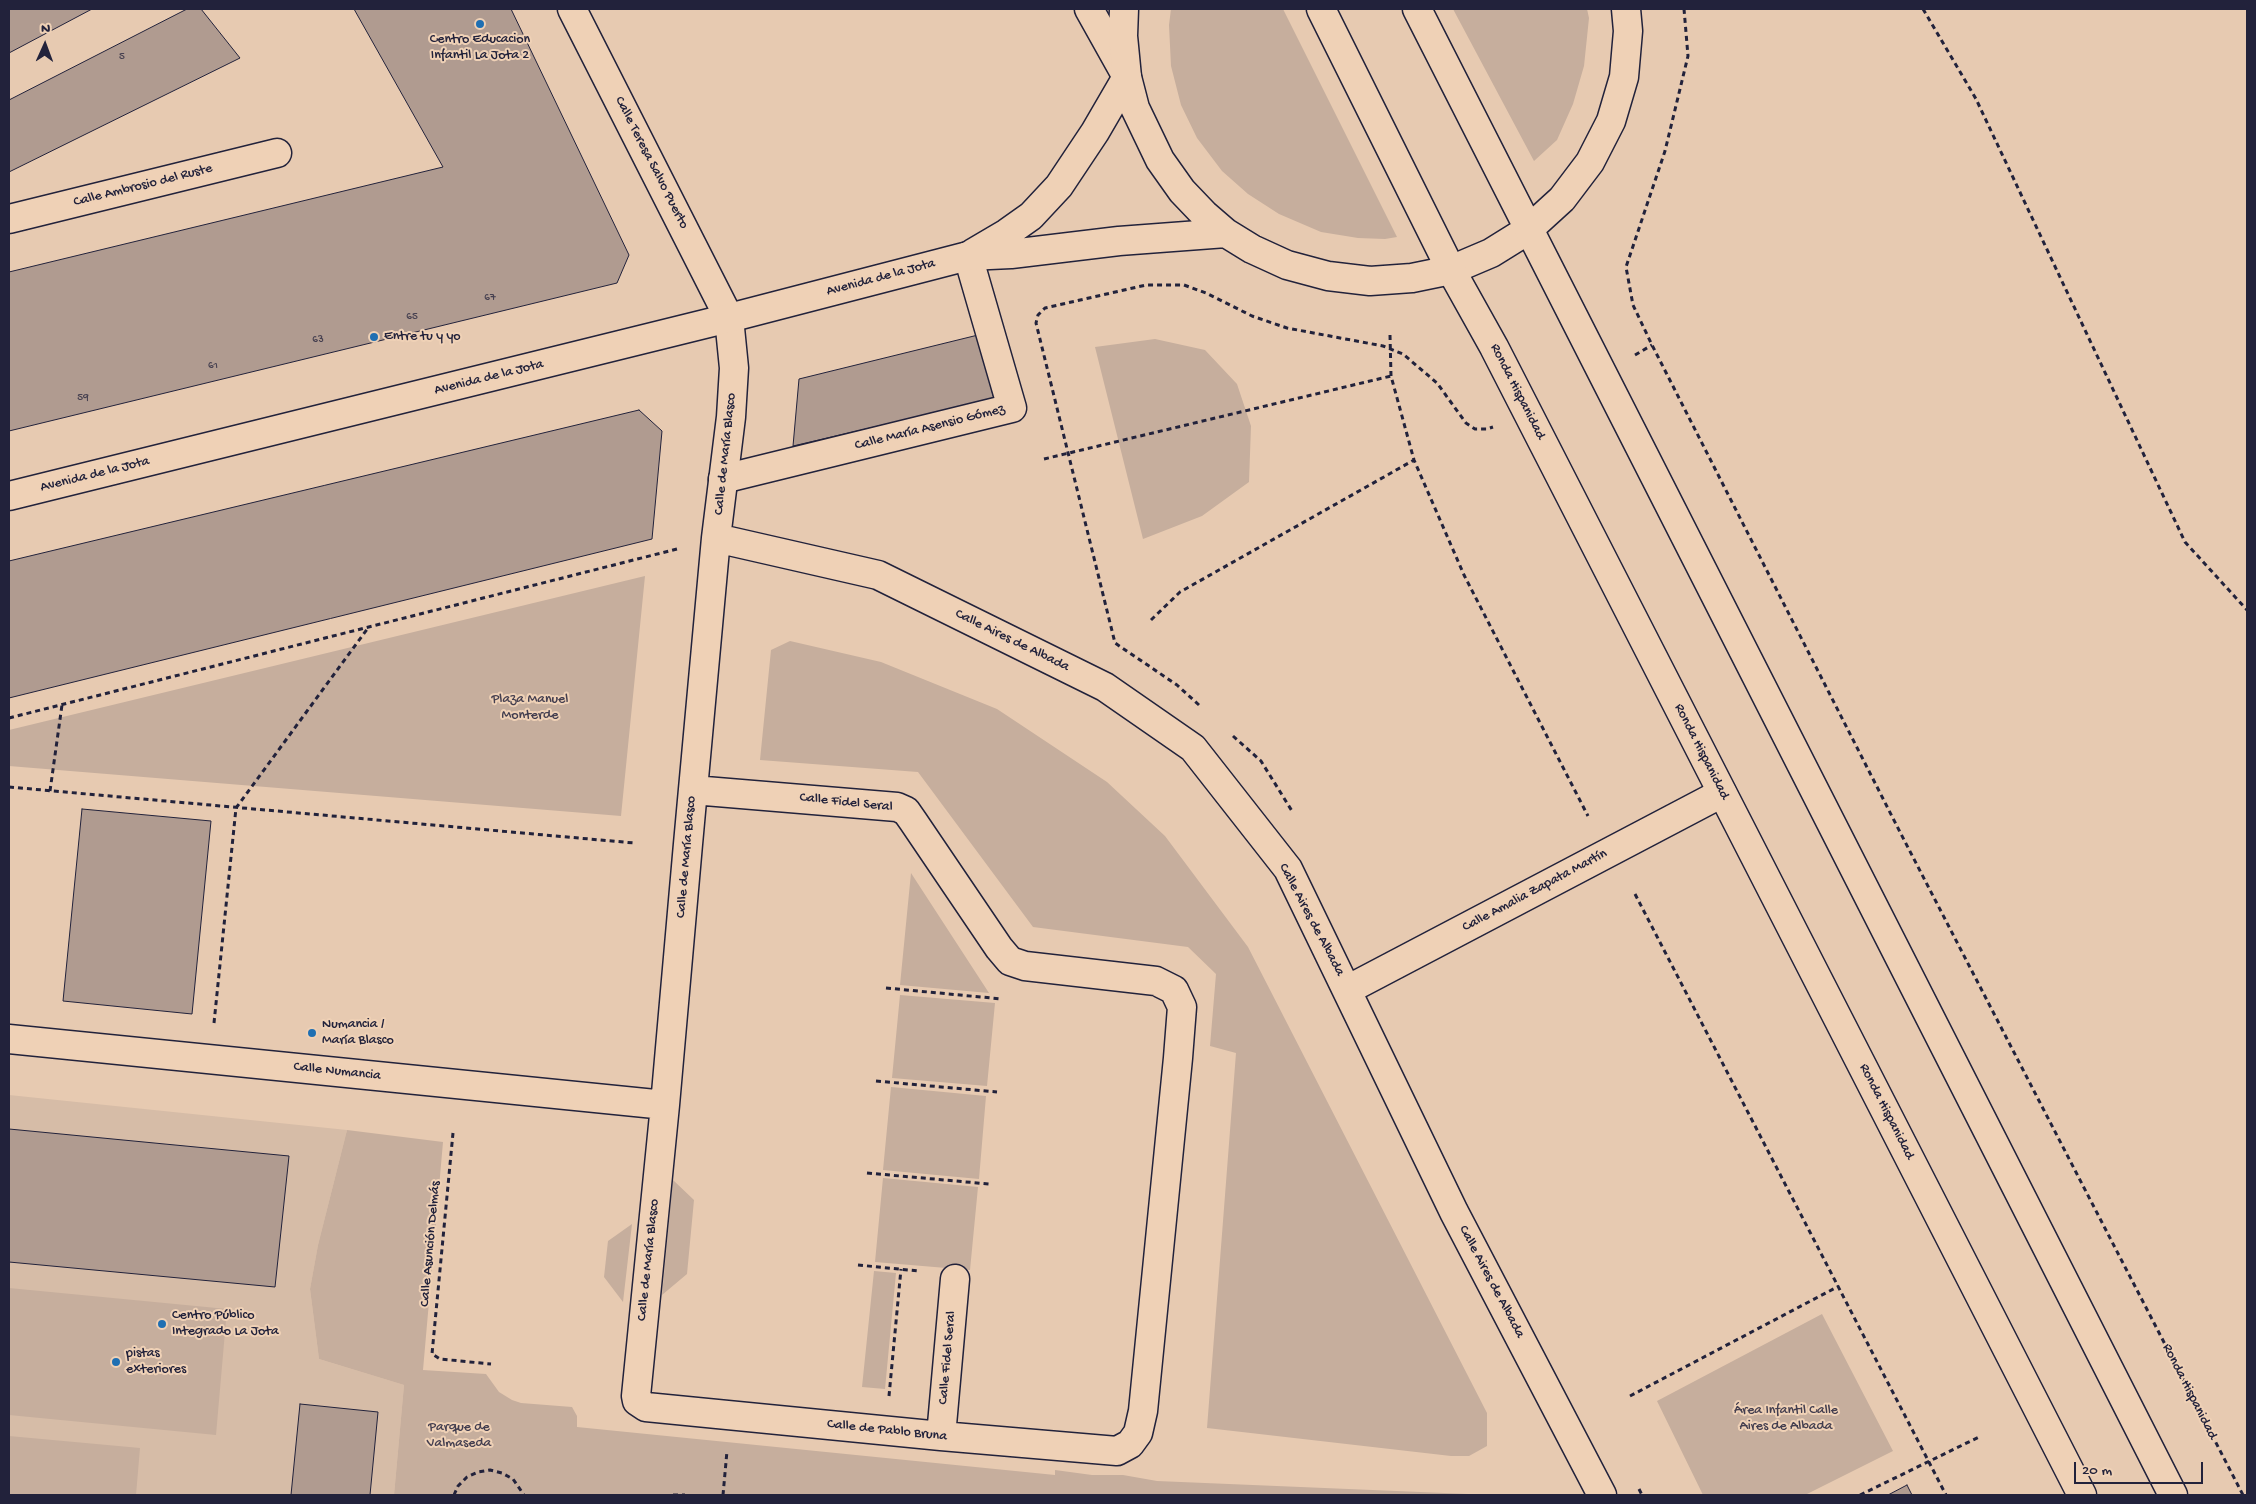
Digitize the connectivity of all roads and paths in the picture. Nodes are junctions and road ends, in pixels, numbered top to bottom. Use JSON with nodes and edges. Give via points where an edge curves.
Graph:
{"nodes":[{"id":1,"x":572,"y":9,"type":"edge"},
{"id":2,"x":1089,"y":9,"type":"edge"},
{"id":3,"x":1124,"y":9,"type":"edge"},
{"id":4,"x":1320,"y":9,"type":"edge"},
{"id":5,"x":1417,"y":9,"type":"edge"},
{"id":6,"x":1626,"y":9,"type":"edge"},
{"id":7,"x":1684,"y":9,"type":"edge"},
{"id":8,"x":1924,"y":9,"type":"edge"},
{"id":9,"x":1127,"y":77,"type":"junction"},
{"id":10,"x":277,"y":153,"type":"dead end"},
{"id":11,"x":9,"y":219,"type":"edge"},
{"id":12,"x":1528,"y":230,"type":"junction"},
{"id":13,"x":1226,"y":232,"type":"junction"},
{"id":14,"x":968,"y":256,"type":"junction"},
{"id":15,"x":1451,"y":270,"type":"junction"},
{"id":16,"x":729,"y":318,"type":"junction"},
{"id":17,"x":1390,"y":335,"type":"dead end"},
{"id":18,"x":1652,"y":345,"type":"junction"},
{"id":19,"x":1390,"y":349,"type":"junction"},
{"id":20,"x":1602,"y":372,"type":"junction"},
{"id":21,"x":1391,"y":376,"type":"junction"},
{"id":22,"x":1526,"y":410,"type":"junction"},
{"id":23,"x":1068,"y":454,"type":"junction"},
{"id":24,"x":1044,"y":459,"type":"dead end"},
{"id":25,"x":1414,"y":460,"type":"junction"},
{"id":26,"x":723,"y":479,"type":"junction"},
{"id":27,"x":9,"y":496,"type":"edge"},
{"id":28,"x":716,"y":538,"type":"junction"},
{"id":29,"x":2247,"y":610,"type":"edge"},
{"id":30,"x":1151,"y":620,"type":"dead end"},
{"id":31,"x":368,"y":628,"type":"junction"},
{"id":32,"x":1115,"y":642,"type":"dead end"},
{"id":33,"x":62,"y":705,"type":"junction"},
{"id":34,"x":9,"y":718,"type":"edge"},
{"id":35,"x":9,"y":787,"type":"edge"},
{"id":36,"x":693,"y":790,"type":"junction"},
{"id":37,"x":50,"y":791,"type":"junction"},
{"id":38,"x":1722,"y":793,"type":"junction"},
{"id":39,"x":236,"y":808,"type":"junction"},
{"id":40,"x":1588,"y":816,"type":"dead end"},
{"id":41,"x":634,"y":843,"type":"dead end"},
{"id":42,"x":1635,"y":894,"type":"dead end"},
{"id":43,"x":886,"y":988,"type":"dead end"},
{"id":44,"x":1347,"y":990,"type":"junction"},
{"id":45,"x":1005,"y":1000,"type":"dead end"},
{"id":46,"x":214,"y":1024,"type":"dead end"},
{"id":47,"x":9,"y":1039,"type":"edge"},
{"id":48,"x":876,"y":1081,"type":"dead end"},
{"id":49,"x":997,"y":1092,"type":"dead end"},
{"id":50,"x":665,"y":1105,"type":"junction"},
{"id":51,"x":453,"y":1133,"type":"dead end"},
{"id":52,"x":867,"y":1173,"type":"dead end"},
{"id":53,"x":989,"y":1184,"type":"dead end"},
{"id":54,"x":900,"y":1269,"type":"dead end"},
{"id":55,"x":955,"y":1279,"type":"dead end"},
{"id":56,"x":1839,"y":1286,"type":"junction"},
{"id":57,"x":491,"y":1364,"type":"dead end"},
{"id":58,"x":636,"y":1396,"type":"joint"},
{"id":59,"x":1630,"y":1396,"type":"dead end"},
{"id":60,"x":889,"y":1401,"type":"dead end"},
{"id":61,"x":1138,"y":1433,"type":"joint"},
{"id":62,"x":941,"y":1436,"type":"junction"},
{"id":63,"x":1981,"y":1436,"type":"dead end"},
{"id":64,"x":728,"y":1447,"type":"dead end"},
{"id":65,"x":1930,"y":1462,"type":"junction"},
{"id":66,"x":454,"y":1495,"type":"edge"},
{"id":67,"x":524,"y":1495,"type":"edge"},
{"id":68,"x":673,"y":1495,"type":"edge"},
{"id":69,"x":685,"y":1495,"type":"edge"},
{"id":70,"x":723,"y":1495,"type":"edge"},
{"id":71,"x":1602,"y":1495,"type":"edge"},
{"id":72,"x":1860,"y":1495,"type":"edge"},
{"id":73,"x":1946,"y":1495,"type":"edge"},
{"id":74,"x":2082,"y":1495,"type":"edge"},
{"id":75,"x":2173,"y":1495,"type":"edge"},
{"id":76,"x":2243,"y":1495,"type":"edge"}],
"edges":[{"from":1,"to":16,"type":"main road","name":"Calle Teresa Salvo Puerto"},
{"from":2,"to":9,"type":"main road"},
{"from":3,"to":9,"type":"main road"},
{"from":4,"to":15,"type":"main road","name":"Ronda Hispanidad"},
{"from":5,"to":12,"type":"main road"},
{"from":6,"to":12,"type":"main road","via":[[1628,31],[1624,77],[1611,121],[1590,162],[1562,199]]},
{"from":7,"to":18,"type":"path","name":"Ronda Hispanidad","via":[[1688,56],[1665,151],[1626,267],[1633,305]]},
{"from":8,"to":29,"type":"path","via":[[1976,99],[2185,542]]},
{"from":9,"to":13,"type":"main road","via":[[1135,108],[1160,160],[1182,191]]},
{"from":9,"to":14,"type":"main road","name":"Avenida de la Jota","via":[[1059,186],[1031,216]]},
{"from":10,"to":11,"type":"main road","name":"Calle Ambrosio del Ruste"},
{"from":12,"to":15,"type":"main road","via":[[1491,253]]},
{"from":12,"to":20,"type":"main road"},
{"from":13,"to":14,"type":"main road","name":"Avenida de la Jota"},
{"from":13,"to":15,"type":"main road","via":[[1252,249],[1287,265],[1328,276],[1370,281],[1412,278]]},
{"from":14,"to":16,"type":"main road","name":"Avenida de la Jota"},
{"from":14,"to":26,"type":"main road","name":"Calle María Asensio Gómez","via":[[1012,408]]},
{"from":15,"to":22,"type":"main road","name":"Ronda Hispanidad"},
{"from":16,"to":26,"type":"main road","name":"Calle de María Blasco","via":[[734,368]]},
{"from":16,"to":27,"type":"main road","name":"Avenida de la Jota"},
{"from":17,"to":19,"type":"path"},
{"from":18,"to":20,"type":"path"},
{"from":18,"to":76,"type":"path","name":"Ronda Hispanidad"},
{"from":19,"to":21,"type":"path"},
{"from":19,"to":22,"type":"path","via":[[1403,354],[1422,369],[1437,383],[1458,415],[1475,428],[1492,427]]},
{"from":19,"to":23,"type":"path","via":[[1287,328],[1184,285],[1146,286],[1045,308],[1036,323]]},
{"from":20,"to":75,"type":"main road"},
{"from":21,"to":23,"type":"path"},
{"from":21,"to":25,"type":"path"},
{"from":22,"to":38,"type":"main road","name":"Ronda Hispanidad"},
{"from":23,"to":24,"type":"path"},
{"from":23,"to":32,"type":"path"},
{"from":25,"to":30,"type":"path","via":[[1180,592]]},
{"from":25,"to":40,"type":"path","via":[[1464,575]]},
{"from":26,"to":28,"type":"main road","name":"Calle de María Blasco"},
{"from":28,"to":31,"type":"path"},
{"from":28,"to":36,"type":"main road","name":"Calle de María Blasco"},
{"from":28,"to":44,"type":"main road","name":"Calle Aires de Albada","via":[[878,575],[1105,686],[1193,748],[1288,870]]},
{"from":31,"to":33,"type":"path"},
{"from":31,"to":39,"type":"path"},
{"from":33,"to":34,"type":"path"},
{"from":33,"to":37,"type":"path"},
{"from":35,"to":37,"type":"path"},
{"from":36,"to":50,"type":"main road","name":"Calle de María Blasco"},
{"from":36,"to":61,"type":"main road","name":"Calle Fidel Seral","via":[[897,806],[906,811],[1010,961],[1025,966],[1156,981],[1174,990],[1182,1007],[1143,1411]]},
{"from":37,"to":39,"type":"path"},
{"from":38,"to":44,"type":"main road","name":"Calle Amalia Zapata Martín"},
{"from":38,"to":74,"type":"main road","name":"Ronda Hispanidad"},
{"from":39,"to":41,"type":"path"},
{"from":39,"to":46,"type":"path"},
{"from":42,"to":56,"type":"path"},
{"from":43,"to":45,"type":"path"},
{"from":44,"to":71,"type":"main road","name":"Calle Aires de Albada","via":[[1454,1212]]},
{"from":47,"to":50,"type":"main road","name":"Calle Numancia"},
{"from":48,"to":49,"type":"path"},
{"from":50,"to":58,"type":"main road","name":"Calle de María Blasco"},
{"from":51,"to":57,"type":"path","name":"Calle Asunción Delmás","via":[[432,1354]]},
{"from":52,"to":53,"type":"path"},
{"from":54,"to":60,"type":"path"},
{"from":55,"to":62,"type":"main road","name":"Calle Fidel Seral"},
{"from":56,"to":59,"type":"path"},
{"from":56,"to":65,"type":"path"},
{"from":58,"to":62,"type":"main road","name":"Calle de Pablo Bruna","via":[[646,1407]]},
{"from":61,"to":62,"type":"main road","name":"Calle de Pablo Bruna","via":[[1130,1444],[1117,1451]]},
{"from":63,"to":65,"type":"path"},
{"from":64,"to":70,"type":"path"},
{"from":65,"to":72,"type":"path"},
{"from":65,"to":73,"type":"path"},
{"from":66,"to":67,"type":"path","via":[[467,1477],[490,1470],[513,1479]]},
{"from":68,"to":69,"type":"path"}]}
